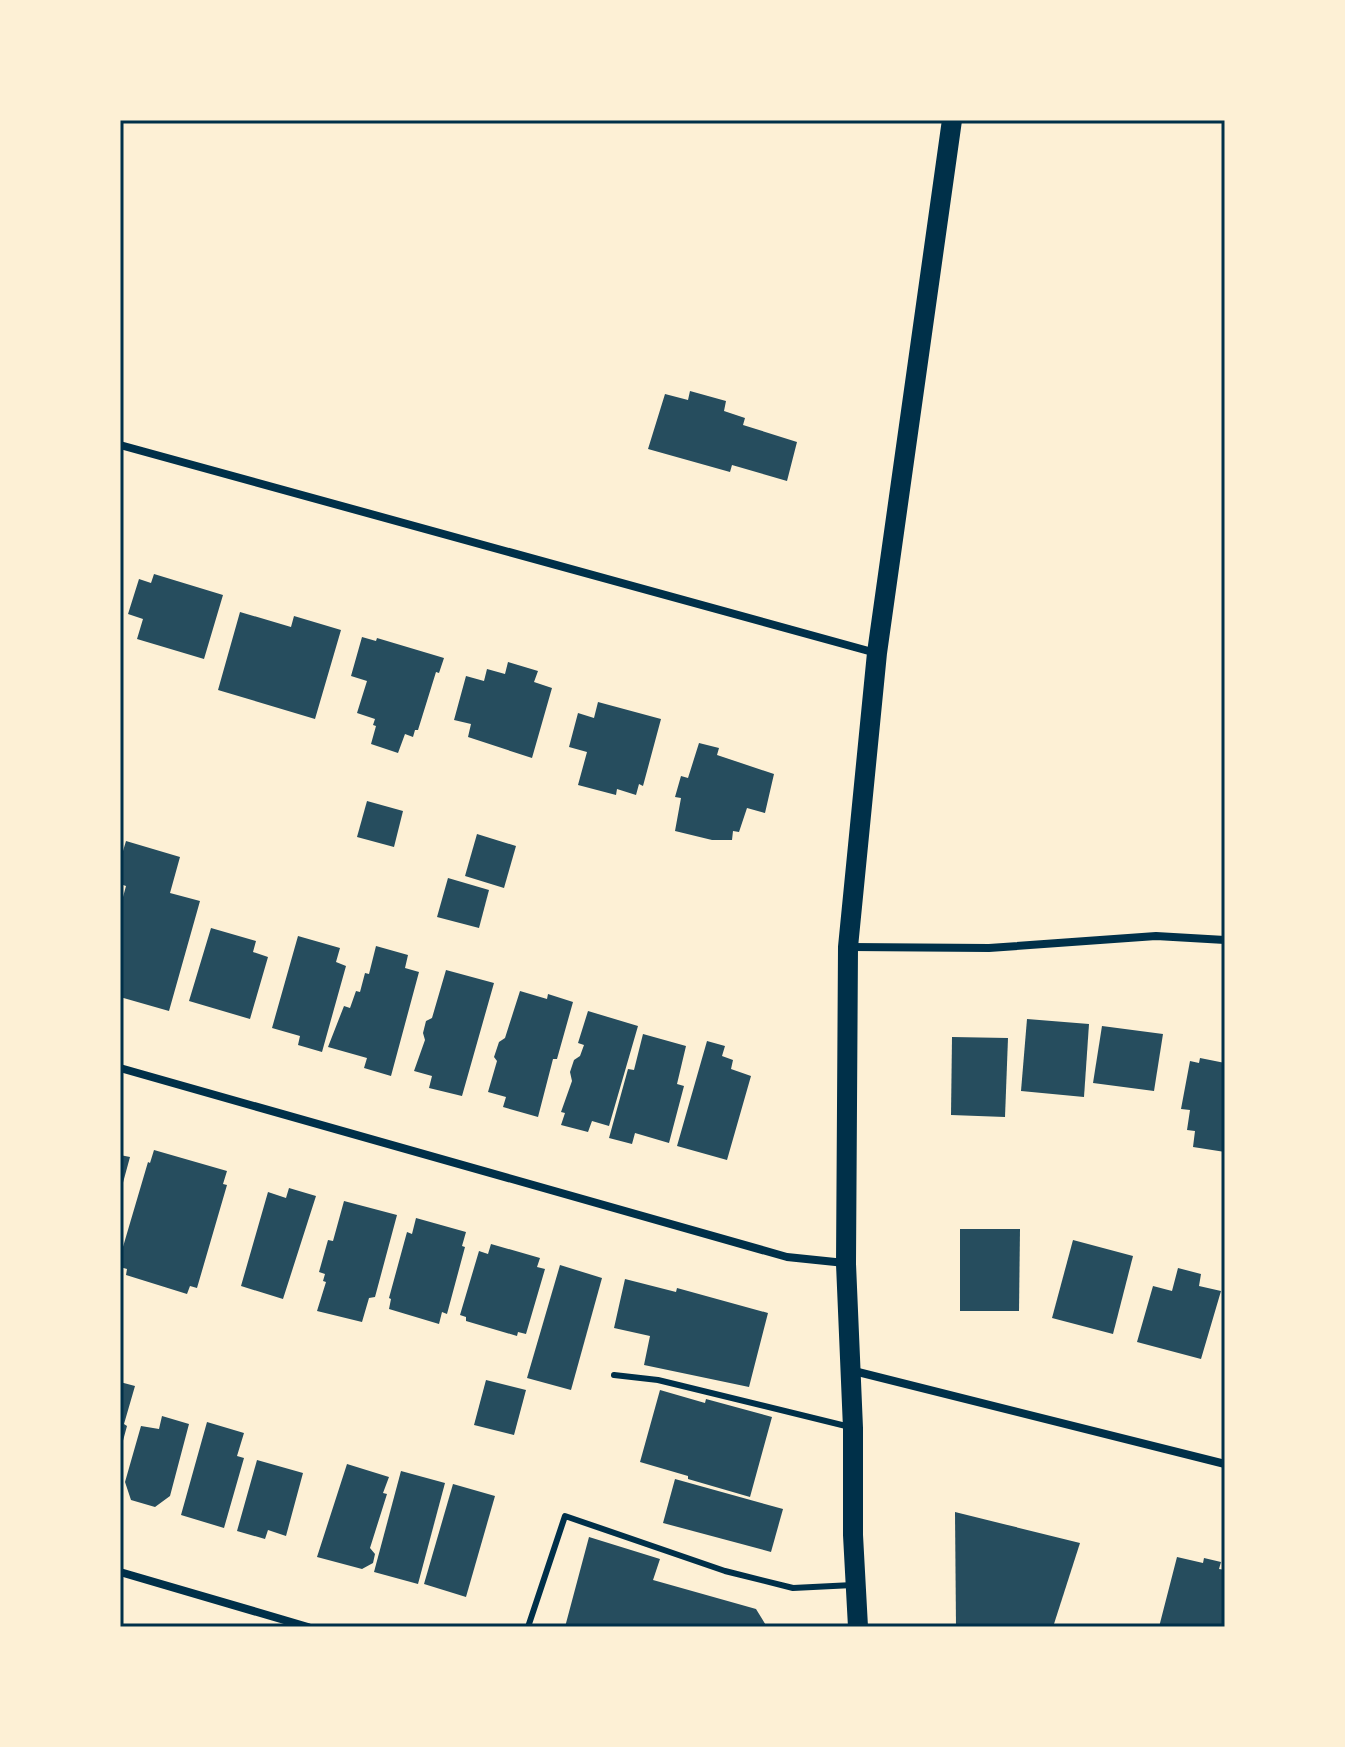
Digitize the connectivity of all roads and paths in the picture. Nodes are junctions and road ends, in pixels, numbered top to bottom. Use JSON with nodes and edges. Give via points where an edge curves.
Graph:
{"nodes":[{"id":1,"x":952,"y":120,"type":"edge"},
{"id":2,"x":120,"y":445,"type":"edge"},
{"id":3,"x":877,"y":653,"type":"junction"},
{"id":4,"x":1225,"y":940,"type":"edge"},
{"id":5,"x":848,"y":947,"type":"junction"},
{"id":6,"x":120,"y":1068,"type":"edge"},
{"id":7,"x":846,"y":1264,"type":"junction"},
{"id":8,"x":850,"y":1370,"type":"junction"},
{"id":9,"x":614,"y":1375,"type":"dead end"},
{"id":10,"x":853,"y":1428,"type":"junction"},
{"id":11,"x":1225,"y":1464,"type":"edge"},
{"id":12,"x":120,"y":1572,"type":"edge"},
{"id":13,"x":856,"y":1585,"type":"junction"},
{"id":14,"x":308,"y":1627,"type":"edge"},
{"id":15,"x":528,"y":1627,"type":"edge"},
{"id":16,"x":858,"y":1627,"type":"edge"}],
"edges":[{"from":1,"to":3,"type":"main road"},
{"from":2,"to":3,"type":"street"},
{"from":3,"to":5,"type":"main road"},
{"from":4,"to":5,"type":"street","via":[[1156,936],[989,948]]},
{"from":5,"to":7,"type":"main road"},
{"from":6,"to":7,"type":"street","via":[[787,1257]]},
{"from":7,"to":8,"type":"main road"},
{"from":8,"to":10,"type":"main road"},
{"from":8,"to":11,"type":"street"},
{"from":9,"to":10,"type":"lane","via":[[658,1380]]},
{"from":10,"to":13,"type":"main road"},
{"from":12,"to":14,"type":"street"},
{"from":13,"to":15,"type":"lane","via":[[793,1588],[725,1571],[565,1516]]},
{"from":13,"to":16,"type":"main road"}]}
